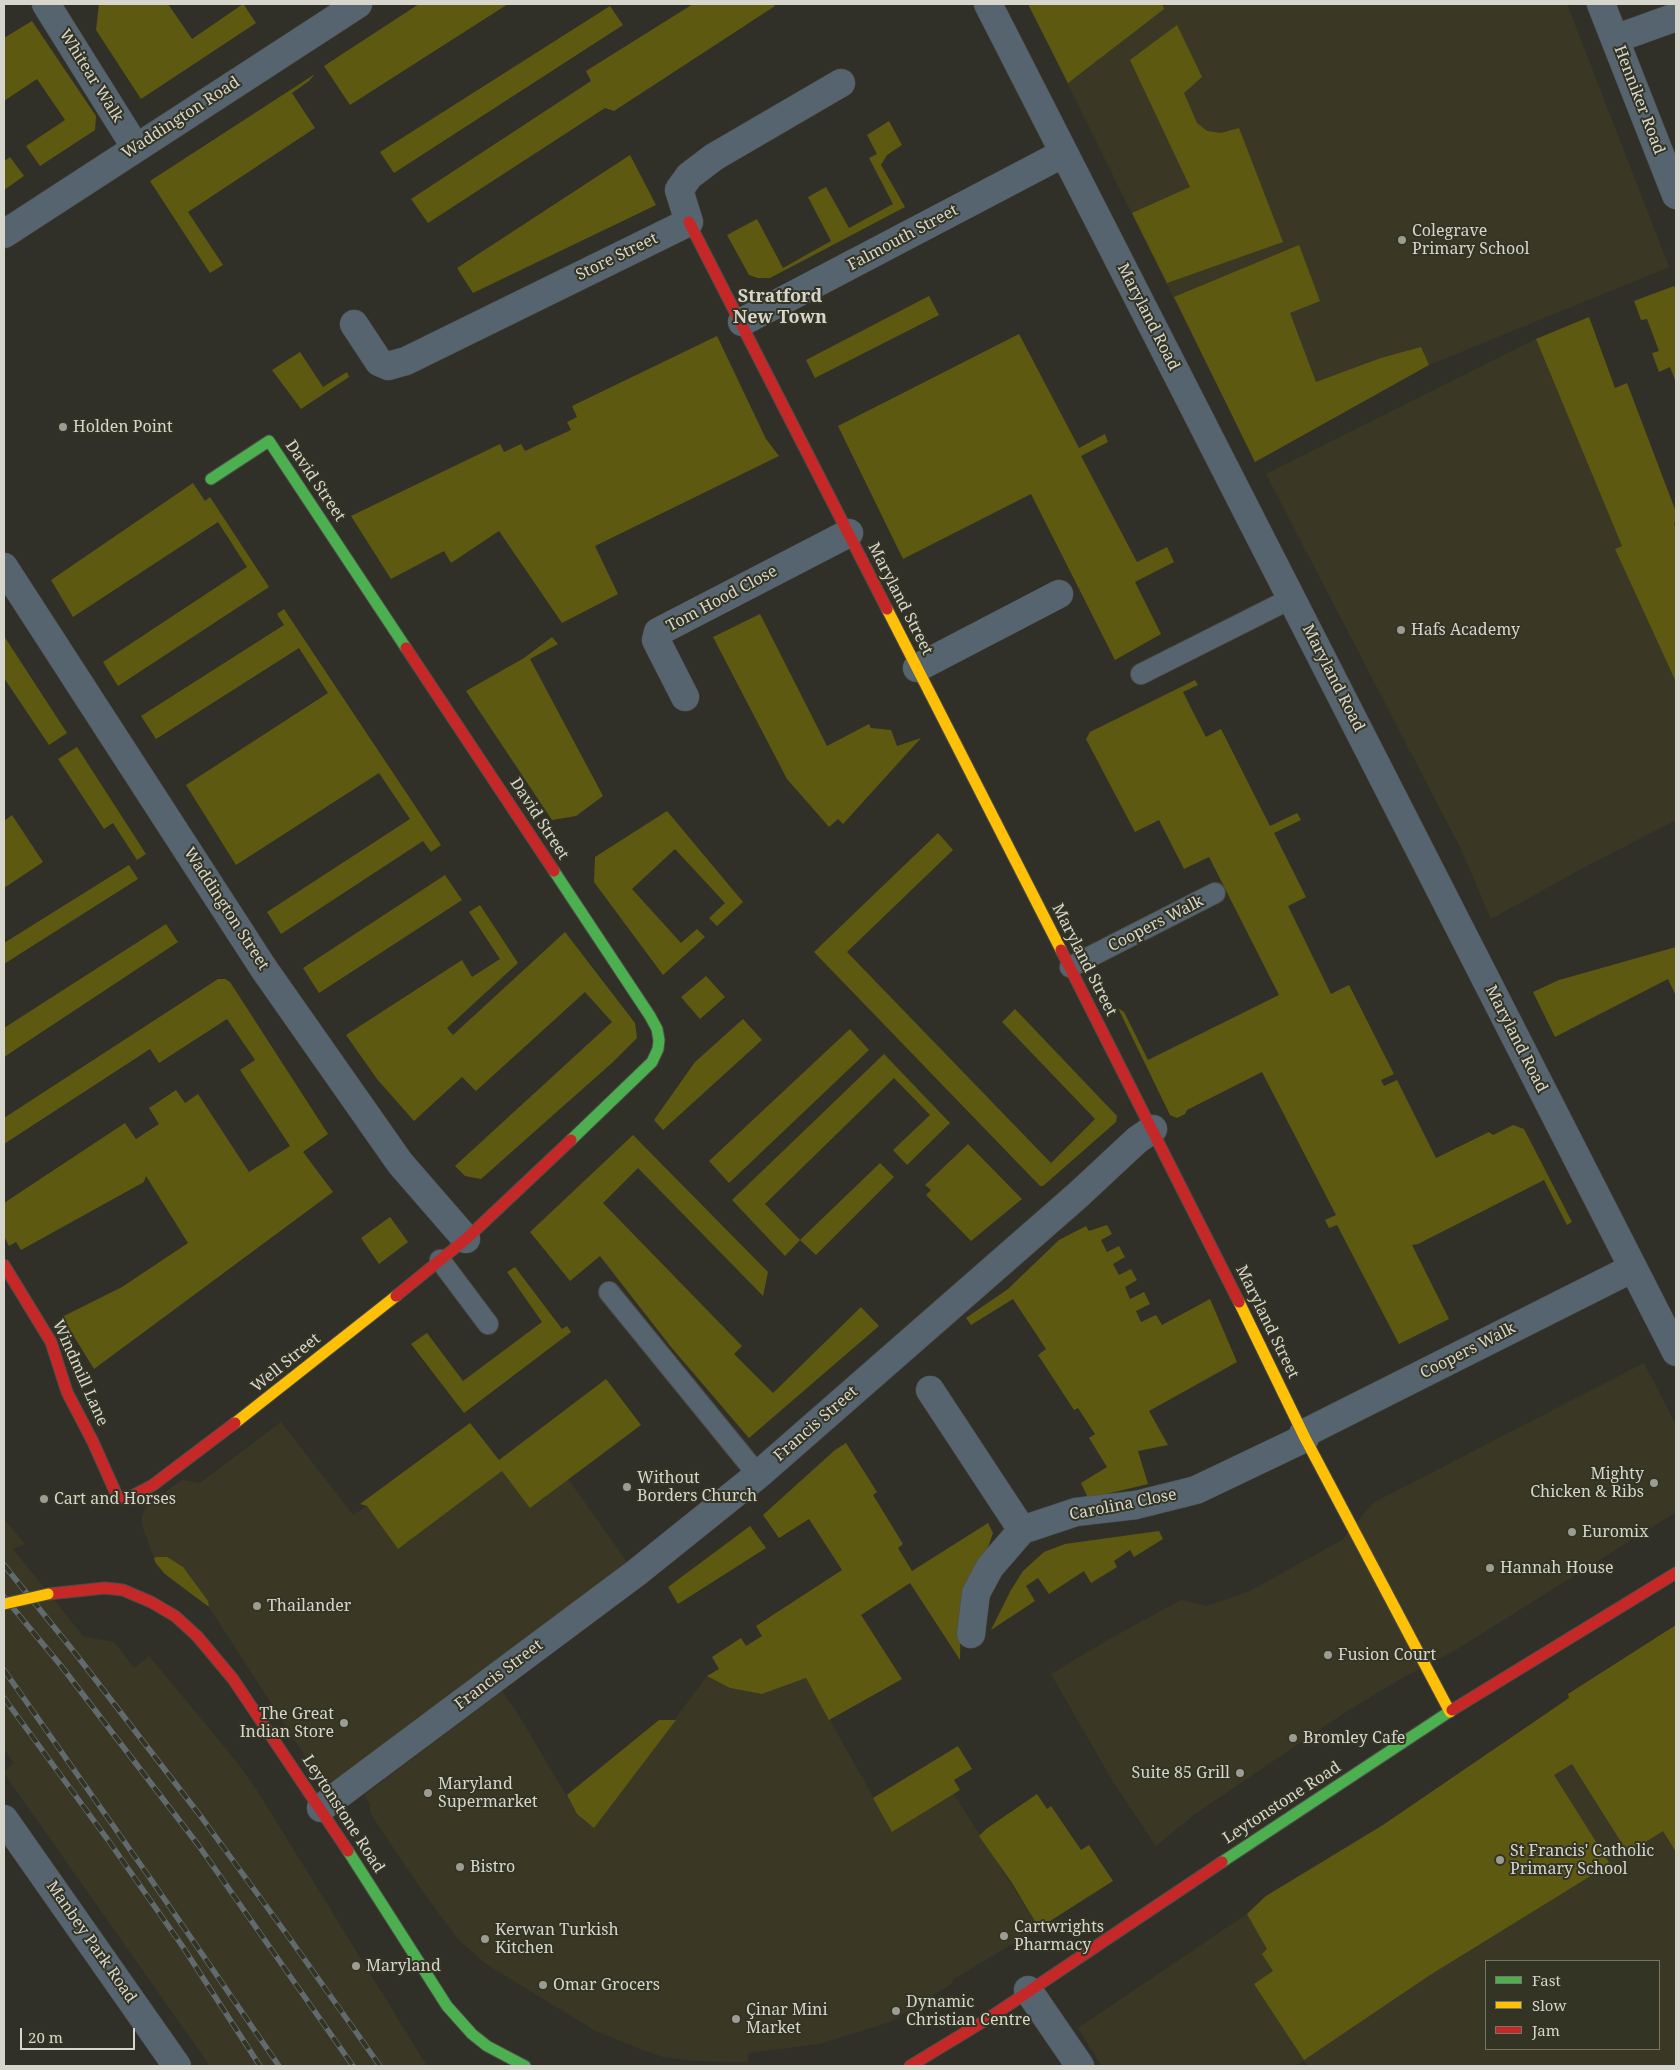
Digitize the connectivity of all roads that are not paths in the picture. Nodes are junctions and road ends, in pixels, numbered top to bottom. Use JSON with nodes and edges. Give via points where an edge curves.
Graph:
{"nodes":[{"id":1,"x":46,"y":4,"type":"edge"},
{"id":2,"x":988,"y":4,"type":"edge"},
{"id":3,"x":1601,"y":4,"type":"edge"},
{"id":4,"x":345,"y":7,"type":"edge"},
{"id":5,"x":1676,"y":17,"type":"edge"},
{"id":6,"x":1615,"y":39,"type":"junction"},
{"id":7,"x":841,"y":83,"type":"dead end"},
{"id":8,"x":136,"y":148,"type":"junction"},
{"id":9,"x":1064,"y":152,"type":"junction"},
{"id":10,"x":1676,"y":196,"type":"edge"},
{"id":11,"x":689,"y":222,"type":"junction"},
{"id":12,"x":4,"y":234,"type":"edge"},
{"id":13,"x":742,"y":322,"type":"junction"},
{"id":14,"x":354,"y":324,"type":"dead end"},
{"id":15,"x":211,"y":479,"type":"dead end"},
{"id":16,"x":849,"y":533,"type":"junction"},
{"id":17,"x":4,"y":567,"type":"edge"},
{"id":18,"x":1059,"y":594,"type":"dead end"},
{"id":19,"x":1292,"y":598,"type":"junction"},
{"id":20,"x":917,"y":668,"type":"junction"},
{"id":21,"x":1141,"y":674,"type":"dead end"},
{"id":22,"x":685,"y":697,"type":"dead end"},
{"id":23,"x":1216,"y":893,"type":"dead end"},
{"id":24,"x":1070,"y":967,"type":"junction"},
{"id":25,"x":1153,"y":1129,"type":"junction"},
{"id":26,"x":466,"y":1239,"type":"junction"},
{"id":27,"x":440,"y":1260,"type":"junction"},
{"id":28,"x":4,"y":1265,"type":"edge"},
{"id":29,"x":1633,"y":1268,"type":"junction"},
{"id":30,"x":609,"y":1292,"type":"dead end"},
{"id":31,"x":488,"y":1324,"type":"dead end"},
{"id":32,"x":1676,"y":1352,"type":"edge"},
{"id":33,"x":930,"y":1390,"type":"dead end"},
{"id":34,"x":1304,"y":1436,"type":"junction"},
{"id":35,"x":758,"y":1475,"type":"junction"},
{"id":36,"x":118,"y":1498,"type":"joint"},
{"id":37,"x":1022,"y":1530,"type":"junction"},
{"id":38,"x":1676,"y":1573,"type":"edge"},
{"id":39,"x":4,"y":1604,"type":"edge"},
{"id":40,"x":971,"y":1634,"type":"dead end"},
{"id":41,"x":1450,"y":1712,"type":"junction"},
{"id":42,"x":320,"y":1808,"type":"junction"},
{"id":43,"x":4,"y":1819,"type":"edge"},
{"id":44,"x":1028,"y":1990,"type":"junction"},
{"id":45,"x":177,"y":2066,"type":"edge"},
{"id":46,"x":525,"y":2066,"type":"edge"},
{"id":47,"x":910,"y":2066,"type":"edge"},
{"id":48,"x":1080,"y":2066,"type":"edge"}],
"edges":[{"from":1,"to":8,"type":"street","name":"Whitear Walk"},
{"from":2,"to":9,"type":"street","name":"Maryland Road"},
{"from":3,"to":6,"type":"street","name":"Henniker Road"},
{"from":4,"to":8,"type":"street","name":"Waddington Road"},
{"from":5,"to":6,"type":"street"},
{"from":6,"to":10,"type":"street","name":"Henniker Road"},
{"from":7,"to":11,"type":"street","via":[[714,157],[689,176],[680,190]]},
{"from":8,"to":12,"type":"street","name":"Waddington Road"},
{"from":9,"to":13,"type":"street","name":"Falmouth Street"},
{"from":9,"to":19,"type":"street","name":"Maryland Road"},
{"from":11,"to":13,"type":"street","name":"Maryland Street"},
{"from":11,"to":14,"type":"street","name":"Store Street","via":[[406,361],[388,366],[379,362]]},
{"from":13,"to":16,"type":"street","name":"Maryland Street"},
{"from":15,"to":26,"type":"street","name":"David Street","via":[[269,441],[657,1029],[658,1049],[652,1062]]},
{"from":16,"to":20,"type":"street","name":"Maryland Street"},
{"from":16,"to":22,"type":"street","name":"Tom Hood Close","via":[[658,632],[656,640]]},
{"from":17,"to":26,"type":"street","name":"Waddington Street","via":[[264,969],[400,1163]]},
{"from":18,"to":20,"type":"street"},
{"from":19,"to":21,"type":"lane"},
{"from":19,"to":29,"type":"street","name":"Maryland Road"},
{"from":20,"to":24,"type":"street","name":"Maryland Street"},
{"from":23,"to":24,"type":"lane","name":"Coopers Walk"},
{"from":24,"to":25,"type":"street","name":"Maryland Street"},
{"from":25,"to":34,"type":"street","name":"Maryland Street"},
{"from":25,"to":35,"type":"street","name":"Francis Street"},
{"from":26,"to":27,"type":"street","name":"Well Street"},
{"from":27,"to":31,"type":"lane"},
{"from":27,"to":36,"type":"street","name":"Well Street","via":[[265,1401],[153,1485],[132,1496]]},
{"from":28,"to":36,"type":"street","name":"Windmill Lane","via":[[51,1342],[67,1392]]},
{"from":29,"to":32,"type":"street","name":"Maryland Road"},
{"from":29,"to":34,"type":"street","name":"Coopers Walk"},
{"from":30,"to":35,"type":"lane"},
{"from":33,"to":37,"type":"street"},
{"from":34,"to":37,"type":"street","name":"Carolina Close","via":[[1196,1490],[1136,1505],[1076,1512]]},
{"from":34,"to":41,"type":"street","name":"Maryland Street"},
{"from":35,"to":42,"type":"street","name":"Francis Street","via":[[636,1573]]},
{"from":37,"to":40,"type":"street","via":[[990,1567],[976,1593]]},
{"from":38,"to":41,"type":"street","name":"Leytonstone Road"},
{"from":39,"to":42,"type":"street","name":"Leytonstone Road","bridge":true,"via":[[86,1589],[123,1590],[175,1616],[197,1636],[233,1679]]},
{"from":41,"to":44,"type":"street","name":"Leytonstone Road"},
{"from":42,"to":46,"type":"street","name":"Leytonstone Road","via":[[447,2006],[487,2046]]},
{"from":43,"to":45,"type":"street","name":"Manbey Park Road"},
{"from":44,"to":47,"type":"street","name":"Leytonstone Road"},
{"from":44,"to":48,"type":"street"}]}
